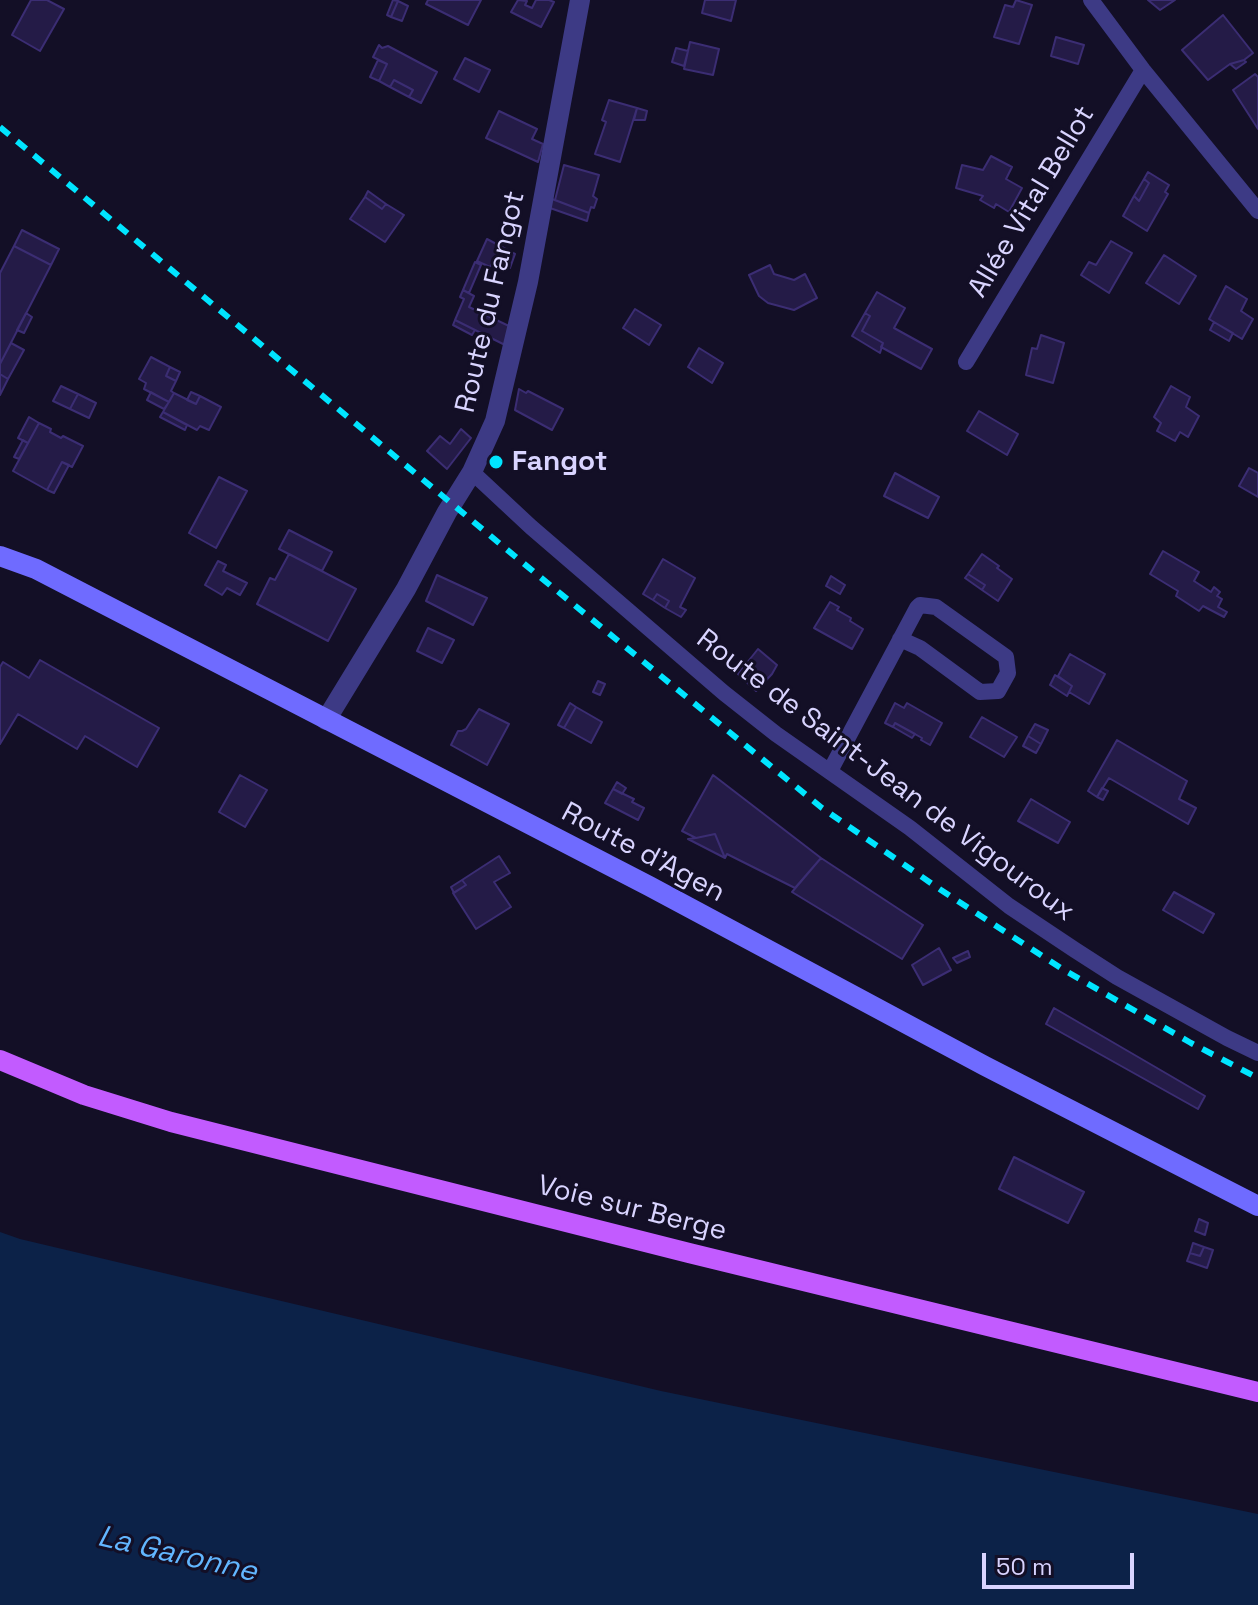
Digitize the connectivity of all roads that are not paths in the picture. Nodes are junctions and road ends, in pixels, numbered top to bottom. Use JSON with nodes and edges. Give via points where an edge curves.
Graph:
{"nodes":[{"id":1,"x":580,"y":0,"type":"edge"},
{"id":2,"x":1091,"y":0,"type":"edge"},
{"id":3,"x":1143,"y":70,"type":"junction"},
{"id":4,"x":1258,"y":211,"type":"edge"},
{"id":5,"x":966,"y":362,"type":"dead end"},
{"id":6,"x":472,"y":472,"type":"junction"},
{"id":7,"x":0,"y":556,"type":"edge"},
{"id":8,"x":900,"y":639,"type":"junction"},
{"id":9,"x":326,"y":720,"type":"junction"},
{"id":10,"x":830,"y":771,"type":"junction"},
{"id":11,"x":1258,"y":1053,"type":"edge"},
{"id":12,"x":0,"y":1060,"type":"edge"},
{"id":13,"x":1258,"y":1206,"type":"edge"},
{"id":14,"x":1258,"y":1392,"type":"edge"}],
"edges":[{"from":1,"to":6,"type":"street","name":"Route du Fangot","via":[[528,282],[495,421]]},
{"from":2,"to":3,"type":"street"},
{"from":3,"to":4,"type":"street"},
{"from":3,"to":5,"type":"street","name":"Allée Vital Bellot"},
{"from":6,"to":9,"type":"street","name":"Route du Fangot"},
{"from":6,"to":10,"type":"street","name":"Route de Saint-Jean de Vigouroux","via":[[724,693]]},
{"from":7,"to":9,"type":"main road","name":"Route d'Agen","via":[[36,569]]},
{"from":8,"to":8,"type":"street","via":[[920,605],[936,607],[1006,657],[1008,673],[998,691],[980,692]]},
{"from":8,"to":10,"type":"street"},
{"from":9,"to":13,"type":"main road","name":"Route d'Agen"},
{"from":10,"to":11,"type":"street","name":"Route de Saint-Jean de Vigouroux","via":[[1075,950]]},
{"from":12,"to":14,"type":"main road","name":"Voie sur Berge","via":[[84,1095],[171,1122]]}]}
